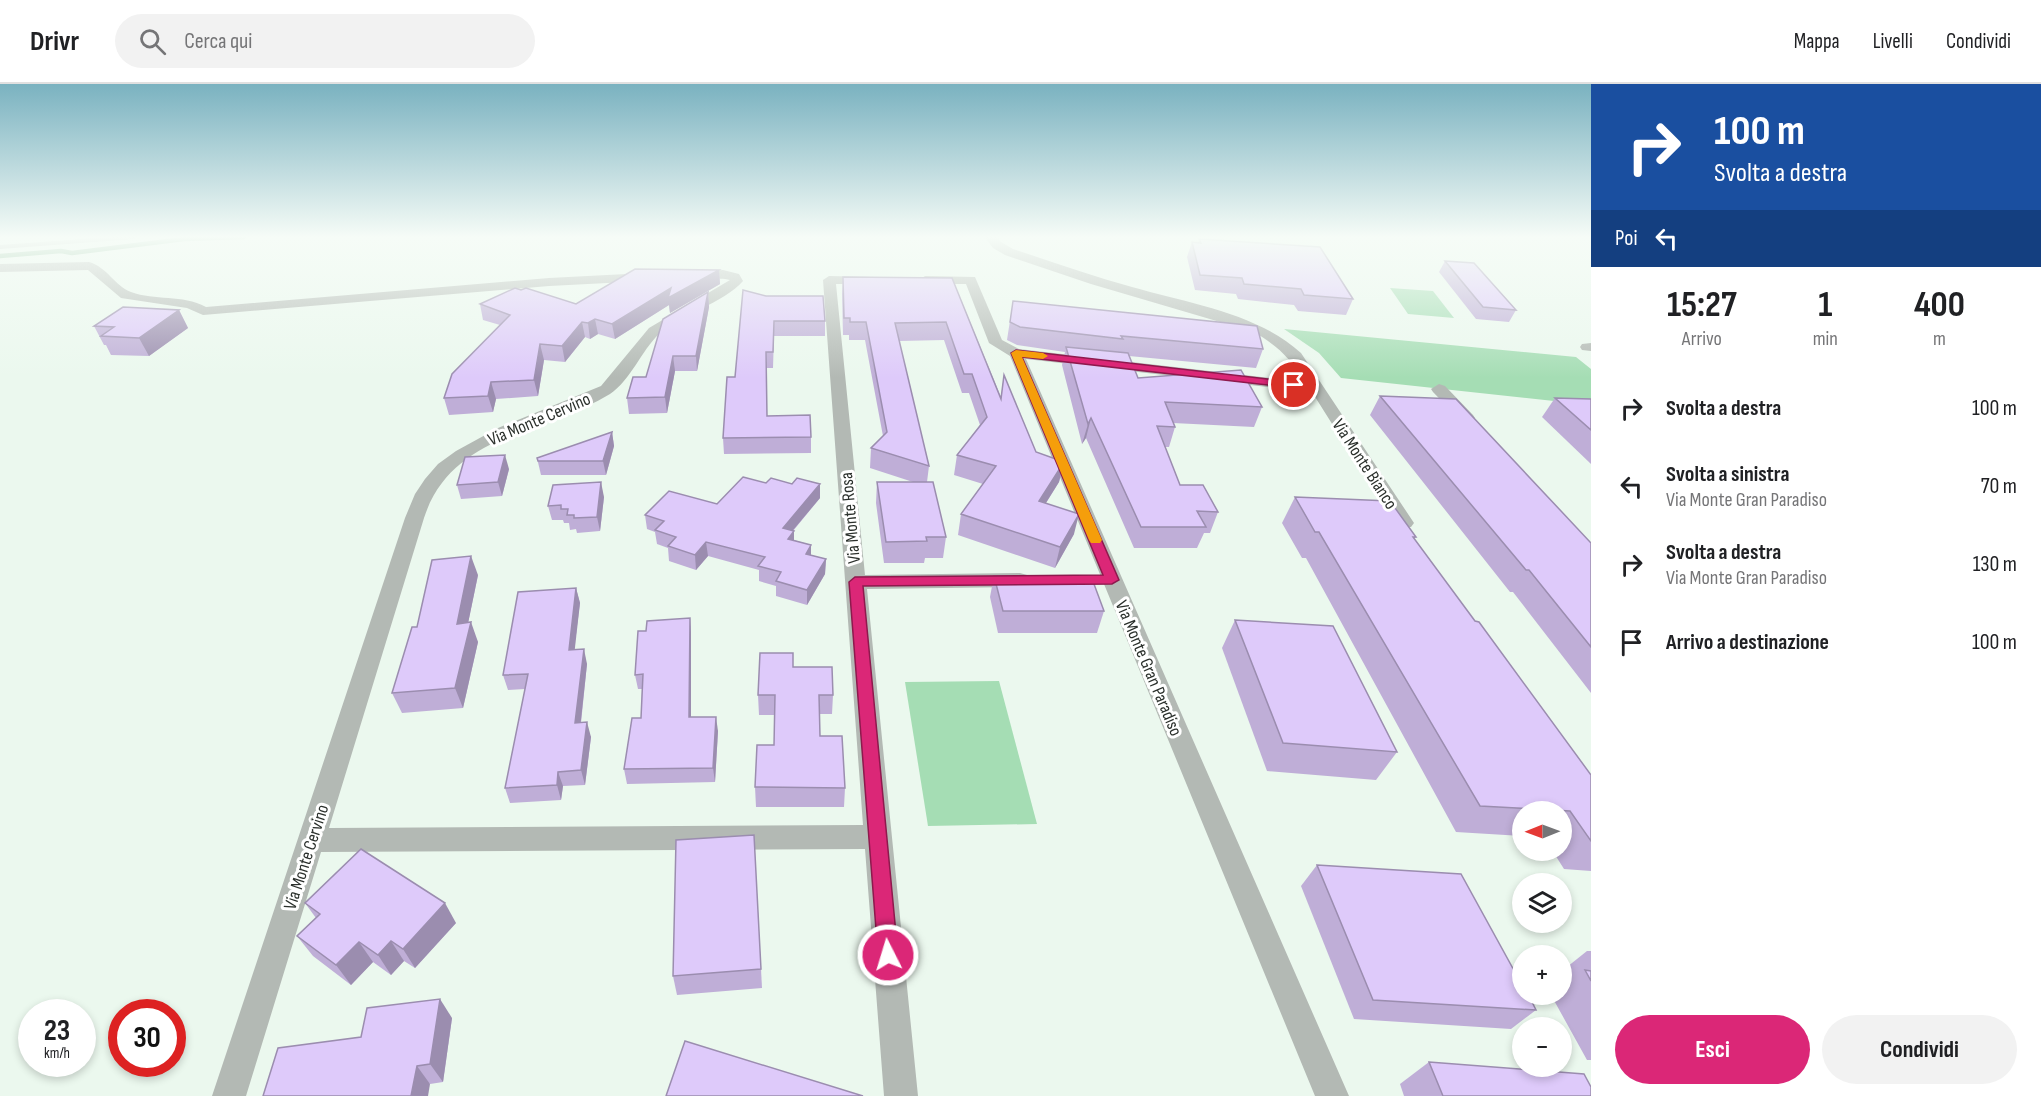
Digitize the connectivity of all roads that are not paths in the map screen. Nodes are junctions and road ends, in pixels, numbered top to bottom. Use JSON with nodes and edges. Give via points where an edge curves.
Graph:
{"nodes":[{"id":1,"x":114,"y":284,"type":"edge"},
{"id":2,"x":523,"y":284,"type":"edge"},
{"id":3,"x":734,"y":284,"type":"edge"},
{"id":4,"x":829,"y":284,"type":"edge"},
{"id":5,"x":973,"y":284,"type":"edge"},
{"id":6,"x":1107,"y":284,"type":"edge"},
{"id":7,"x":1016,"y":353,"type":"junction"},
{"id":8,"x":1317,"y":387,"type":"junction"},
{"id":9,"x":1439,"y":389,"type":"dead end"},
{"id":10,"x":1479,"y":430,"type":"edge"},
{"id":11,"x":1416,"y":541,"type":"edge"},
{"id":12,"x":1042,"y":580,"type":"edge"},
{"id":13,"x":1089,"y":580,"type":"edge"},
{"id":14,"x":1112,"y":580,"type":"junction"},
{"id":15,"x":855,"y":582,"type":"junction"},
{"id":16,"x":878,"y":837,"type":"junction"},
{"id":17,"x":311,"y":840,"type":"junction"},
{"id":18,"x":229,"y":1096,"type":"edge"},
{"id":19,"x":901,"y":1096,"type":"edge"},
{"id":20,"x":1332,"y":1096,"type":"edge"}],
"edges":[{"from":1,"to":2,"type":"street","name":"Via Monte Cervino","via":[[126,295],[190,304],[203,311]]},
{"from":3,"to":17,"type":"street","name":"Via Monte Cervino","via":[[654,331],[607,389],[473,447],[445,467],[430,484],[411,530]]},
{"from":4,"to":15,"type":"street","name":"Via Monte Rosa"},
{"from":5,"to":7,"type":"street","name":"Via Monte Rosa","via":[[996,343]]},
{"from":6,"to":8,"type":"street","name":"Via Monte Bianco","via":[[1259,329],[1289,349]]},
{"from":7,"to":8,"type":"street"},
{"from":7,"to":14,"type":"street","name":"Via Monte Gran Paradiso"},
{"from":8,"to":11,"type":"street","name":"Via Monte Bianco"},
{"from":9,"to":10,"type":"street"},
{"from":12,"to":15,"type":"street"},
{"from":13,"to":14,"type":"street"},
{"from":14,"to":20,"type":"street","name":"Via Monte Gran Paradiso"},
{"from":15,"to":16,"type":"street","name":"Via Monte Rosa"},
{"from":16,"to":17,"type":"street"},
{"from":16,"to":19,"type":"street","name":"Via Monte Rosa"},
{"from":17,"to":18,"type":"street","name":"Via Monte Cervino"}]}
